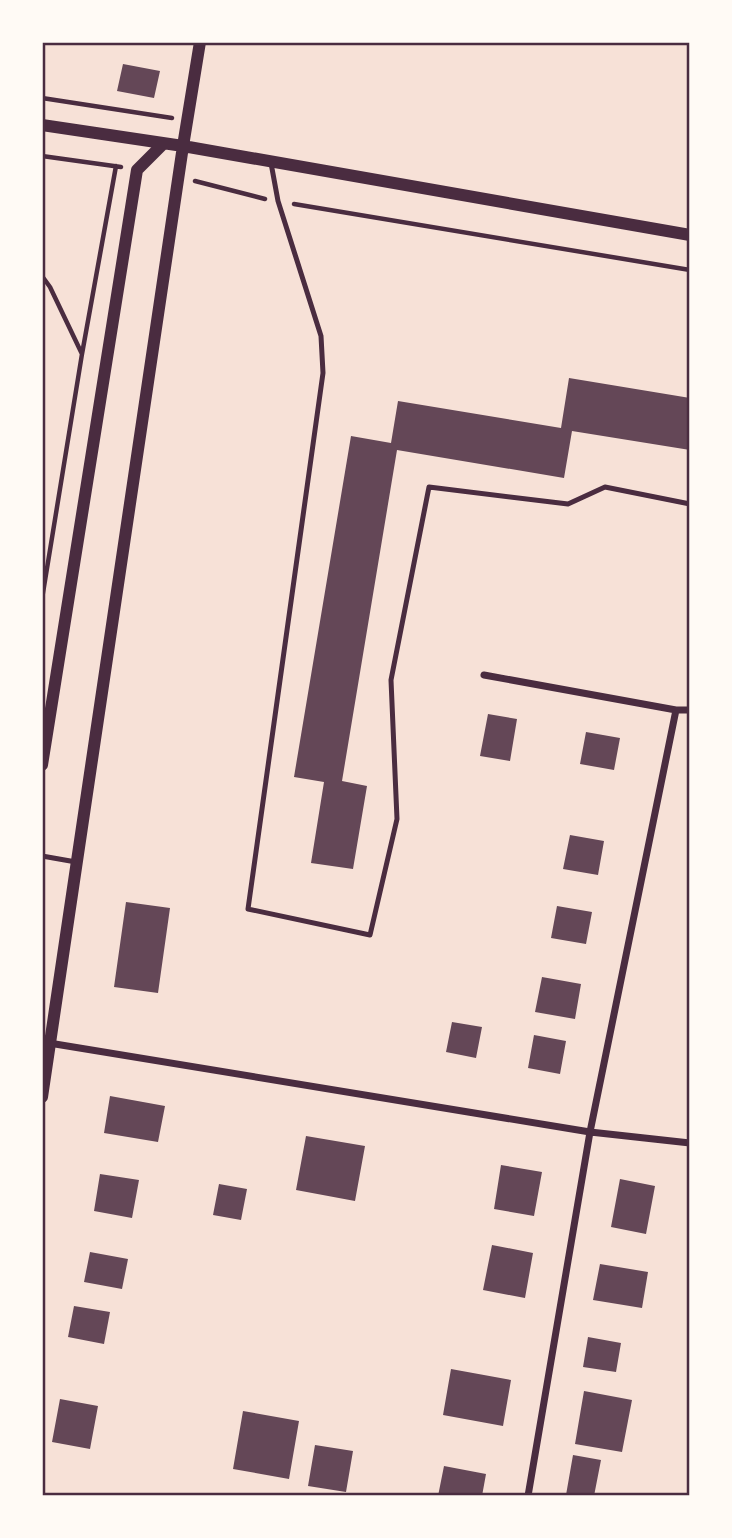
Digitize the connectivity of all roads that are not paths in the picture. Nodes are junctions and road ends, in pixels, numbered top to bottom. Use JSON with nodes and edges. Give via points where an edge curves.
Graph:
{"nodes":[{"id":1,"x":201,"y":42,"type":"edge"},
{"id":2,"x":42,"y":125,"type":"edge"},
{"id":3,"x":163,"y":144,"type":"junction"},
{"id":4,"x":183,"y":146,"type":"junction"},
{"id":5,"x":271,"y":162,"type":"junction"},
{"id":6,"x":690,"y":235,"type":"edge"},
{"id":7,"x":690,"y":504,"type":"edge"},
{"id":8,"x":484,"y":675,"type":"dead end"},
{"id":9,"x":676,"y":710,"type":"junction"},
{"id":10,"x":690,"y":710,"type":"edge"},
{"id":11,"x":42,"y":765,"type":"edge"},
{"id":12,"x":42,"y":856,"type":"edge"},
{"id":13,"x":76,"y":862,"type":"junction"},
{"id":14,"x":49,"y":1043,"type":"junction"},
{"id":15,"x":42,"y":1097,"type":"edge"},
{"id":16,"x":590,"y":1132,"type":"junction"},
{"id":17,"x":690,"y":1143,"type":"edge"},
{"id":18,"x":528,"y":1496,"type":"edge"}],
"edges":[{"from":1,"to":4,"type":"street"},
{"from":2,"to":3,"type":"street"},
{"from":3,"to":4,"type":"street"},
{"from":3,"to":11,"type":"street","via":[[137,170]]},
{"from":4,"to":5,"type":"street"},
{"from":4,"to":13,"type":"street"},
{"from":5,"to":6,"type":"street"},
{"from":5,"to":7,"type":"lane","via":[[278,201],[321,336],[323,373],[248,909],[370,936],[397,819],[391,680],[429,487],[568,504],[605,486]]},
{"from":8,"to":9,"type":"street"},
{"from":9,"to":10,"type":"street"},
{"from":9,"to":16,"type":"street"},
{"from":12,"to":13,"type":"lane"},
{"from":13,"to":14,"type":"street"},
{"from":14,"to":15,"type":"street"},
{"from":14,"to":16,"type":"street"},
{"from":16,"to":17,"type":"street"},
{"from":16,"to":18,"type":"street"}]}
